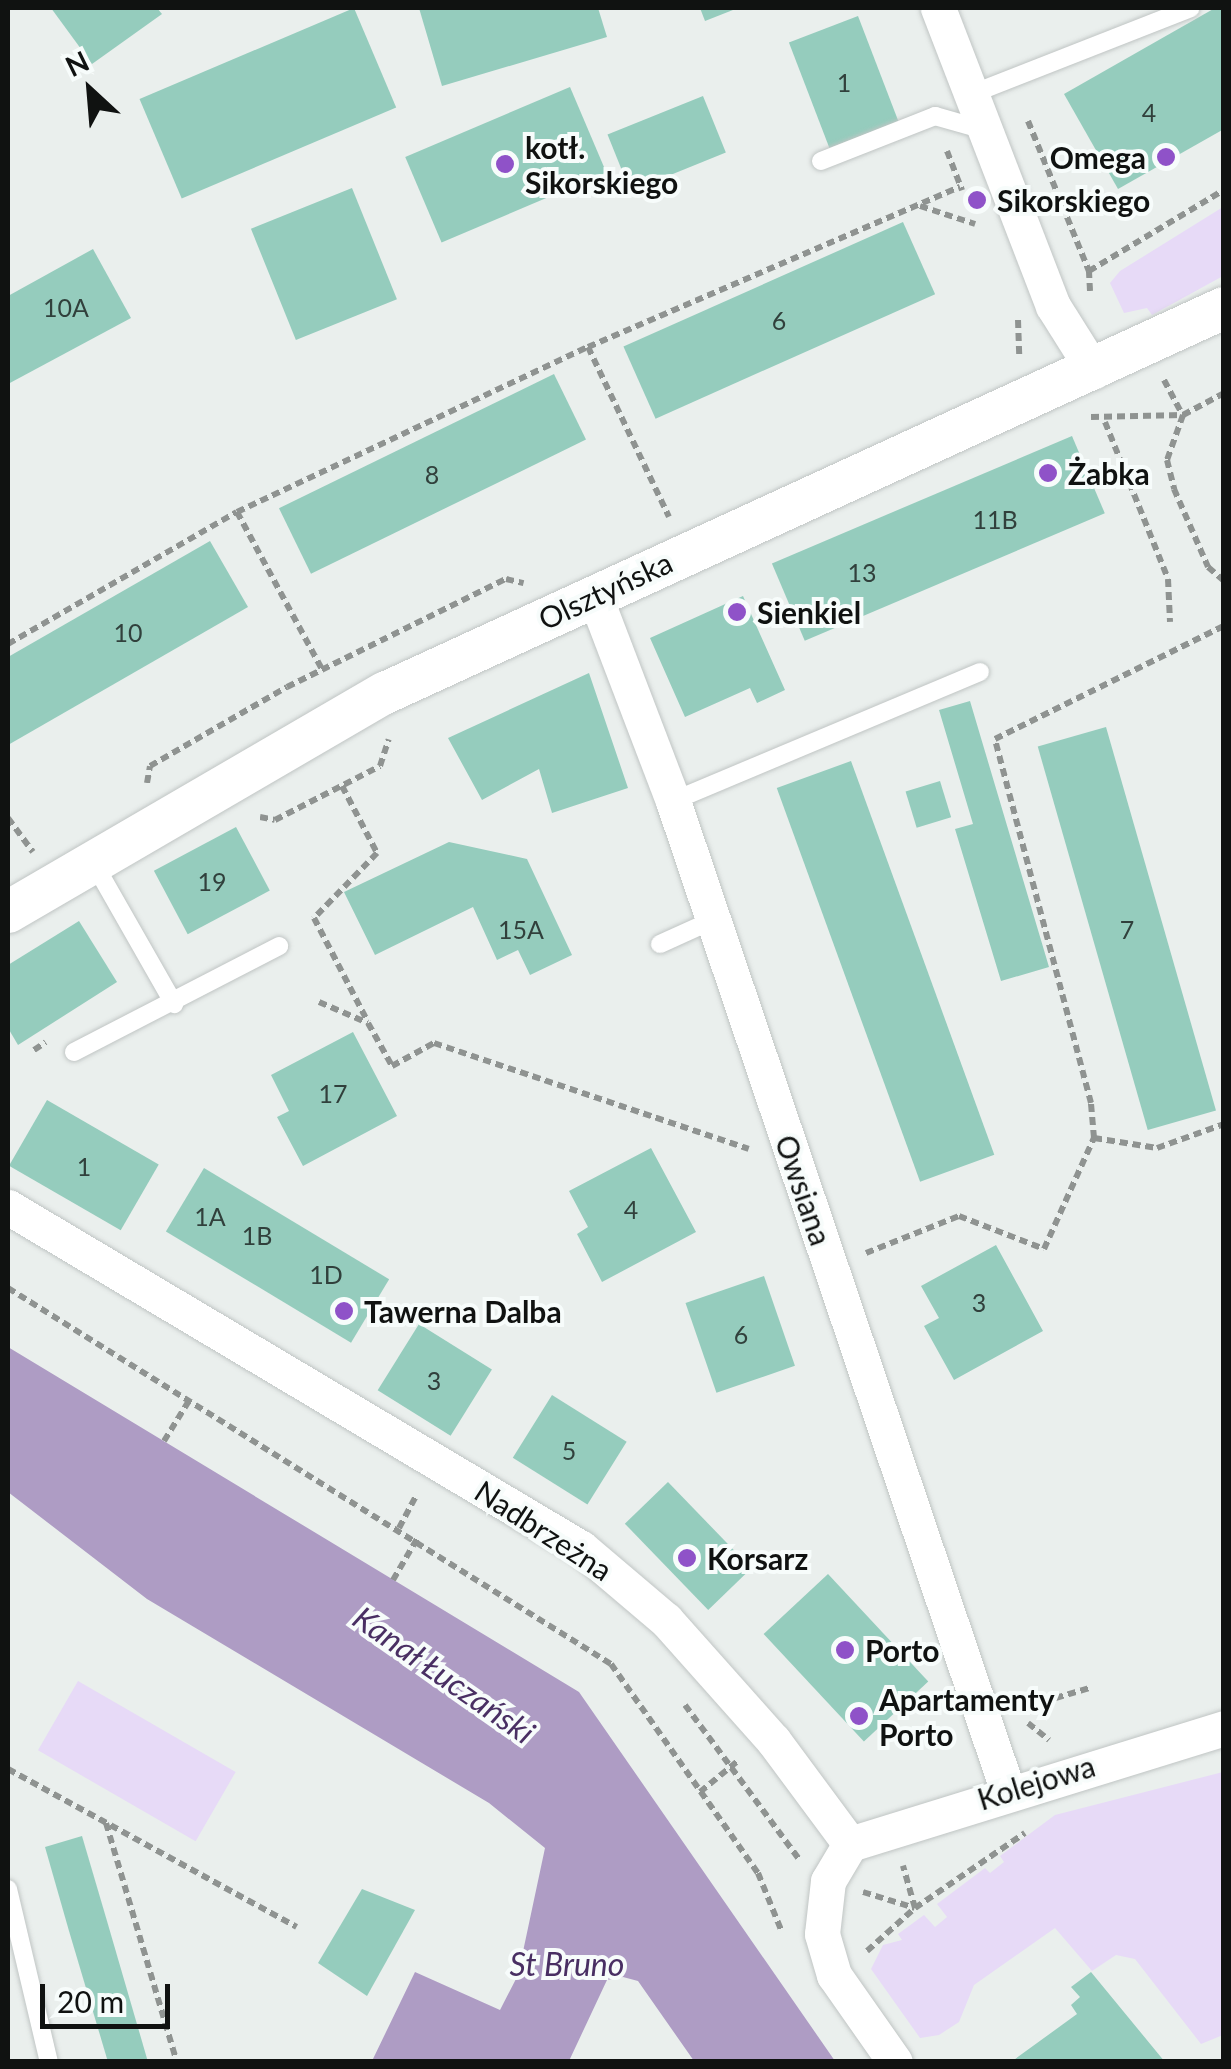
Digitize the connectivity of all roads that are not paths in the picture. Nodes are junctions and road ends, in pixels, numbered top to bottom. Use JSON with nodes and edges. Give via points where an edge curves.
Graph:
{"nodes":[{"id":1,"x":938,"y":8,"type":"edge"},
{"id":2,"x":1184,"y":9,"type":"edge"},
{"id":3,"x":975,"y":112,"type":"junction"},
{"id":4,"x":821,"y":161,"type":"dead end"},
{"id":5,"x":1224,"y":308,"type":"edge"},
{"id":6,"x":1094,"y":371,"type":"junction"},
{"id":7,"x":594,"y":594,"type":"junction"},
{"id":8,"x":980,"y":672,"type":"dead end"},
{"id":9,"x":673,"y":800,"type":"junction"},
{"id":10,"x":91,"y":860,"type":"junction"},
{"id":11,"x":8,"y":912,"type":"edge"},
{"id":12,"x":713,"y":920,"type":"junction"},
{"id":13,"x":660,"y":944,"type":"dead end"},
{"id":14,"x":280,"y":946,"type":"dead end"},
{"id":15,"x":174,"y":1004,"type":"junction"},
{"id":16,"x":74,"y":1052,"type":"dead end"},
{"id":17,"x":8,"y":1207,"type":"edge"},
{"id":18,"x":1224,"y":1728,"type":"edge"},
{"id":19,"x":1007,"y":1789,"type":"junction"},
{"id":20,"x":850,"y":1844,"type":"junction"},
{"id":21,"x":8,"y":1889,"type":"edge"},
{"id":22,"x":49,"y":2062,"type":"edge"},
{"id":23,"x":895,"y":2062,"type":"edge"}],
"edges":[{"from":1,"to":3,"type":"street"},
{"from":2,"to":3,"type":"lane"},
{"from":3,"to":4,"type":"lane","via":[[935,116]]},
{"from":3,"to":6,"type":"street","via":[[1052,306]]},
{"from":5,"to":6,"type":"street","name":"Olsztyńska"},
{"from":6,"to":7,"type":"street","name":"Olsztyńska"},
{"from":7,"to":9,"type":"street","name":"Owsiana"},
{"from":7,"to":10,"type":"street","name":"Olsztyńska","via":[[385,693]]},
{"from":8,"to":9,"type":"lane"},
{"from":9,"to":12,"type":"street","name":"Owsiana"},
{"from":10,"to":11,"type":"street","name":"Olsztyńska"},
{"from":10,"to":15,"type":"lane"},
{"from":12,"to":13,"type":"lane"},
{"from":12,"to":19,"type":"street","name":"Owsiana"},
{"from":14,"to":15,"type":"lane"},
{"from":15,"to":16,"type":"lane"},
{"from":17,"to":20,"type":"street","name":"Nadbrzeżna","via":[[581,1548],[666,1620],[772,1740]]},
{"from":18,"to":19,"type":"street","name":"Kolejowa"},
{"from":19,"to":20,"type":"street","name":"Kolejowa"},
{"from":20,"to":23,"type":"street","via":[[828,1880],[822,1934],[834,1975]]},
{"from":21,"to":22,"type":"lane"}]}
